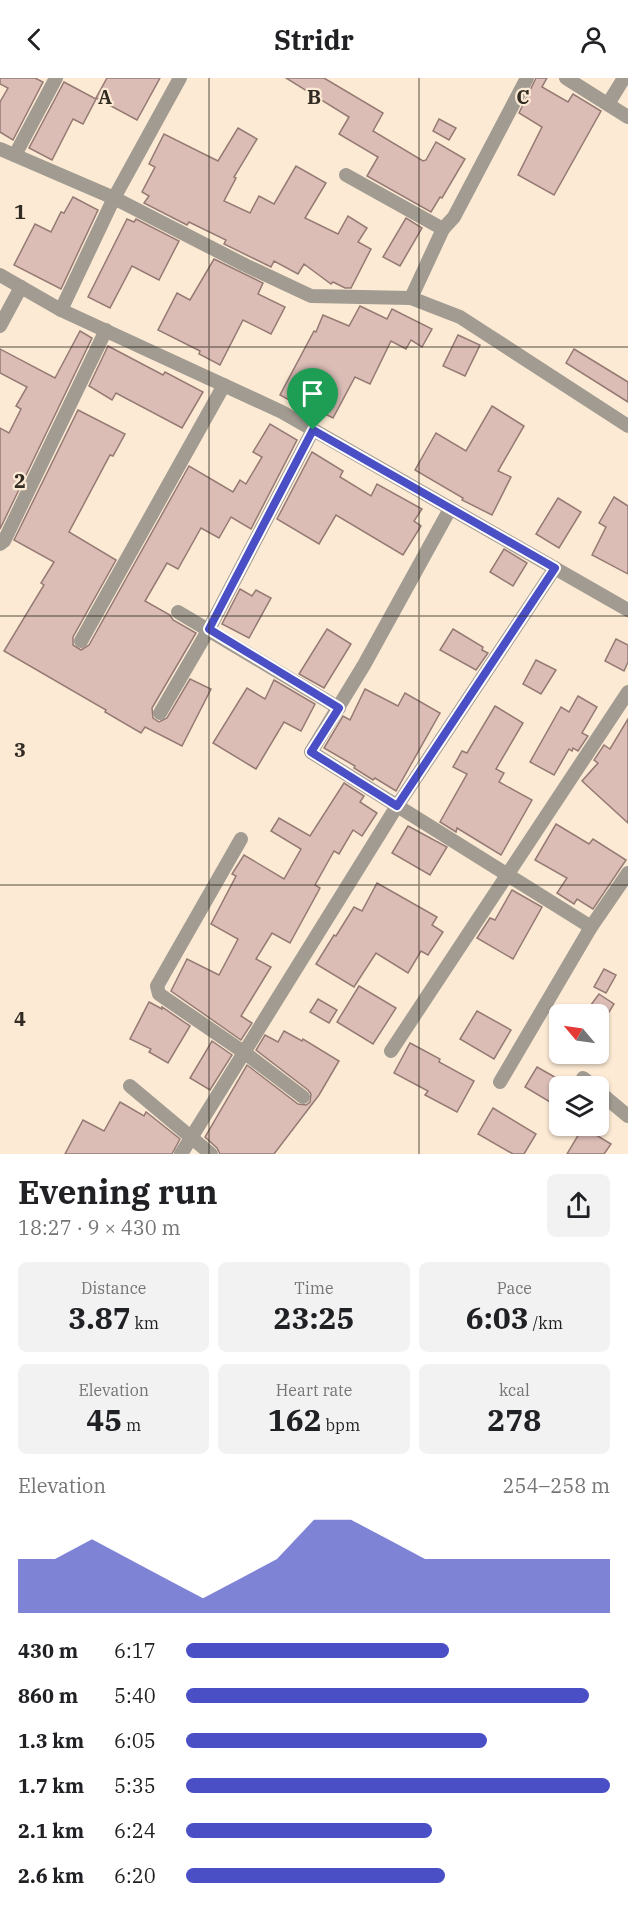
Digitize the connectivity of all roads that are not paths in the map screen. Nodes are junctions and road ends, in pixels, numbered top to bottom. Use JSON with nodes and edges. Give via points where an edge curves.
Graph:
{"nodes":[{"id":1,"x":56,"y":78,"type":"edge"},
{"id":2,"x":180,"y":78,"type":"edge"},
{"id":3,"x":527,"y":78,"type":"edge"},
{"id":4,"x":566,"y":78,"type":"edge"},
{"id":5,"x":624,"y":78,"type":"edge"},
{"id":6,"x":608,"y":104,"type":"junction"},
{"id":7,"x":628,"y":117,"type":"edge"},
{"id":8,"x":0,"y":148,"type":"edge"},
{"id":9,"x":15,"y":155,"type":"junction"},
{"id":10,"x":346,"y":175,"type":"dead end"},
{"id":11,"x":114,"y":198,"type":"junction"},
{"id":12,"x":443,"y":228,"type":"junction"},
{"id":13,"x":0,"y":274,"type":"edge"},
{"id":14,"x":21,"y":287,"type":"junction"},
{"id":15,"x":411,"y":298,"type":"junction"},
{"id":16,"x":61,"y":310,"type":"junction"},
{"id":17,"x":0,"y":326,"type":"edge"},
{"id":18,"x":106,"y":330,"type":"junction"},
{"id":19,"x":224,"y":385,"type":"junction"},
{"id":20,"x":628,"y":426,"type":"edge"},
{"id":21,"x":313,"y":430,"type":"junction"},
{"id":22,"x":450,"y":509,"type":"junction"},
{"id":23,"x":0,"y":544,"type":"edge"},
{"id":24,"x":555,"y":568,"type":"junction"},
{"id":25,"x":628,"y":610,"type":"edge"},
{"id":26,"x":178,"y":612,"type":"dead end"},
{"id":27,"x":209,"y":629,"type":"junction"},
{"id":28,"x":81,"y":640,"type":"dead end"},
{"id":29,"x":628,"y":692,"type":"edge"},
{"id":30,"x":339,"y":708,"type":"junction"},
{"id":31,"x":160,"y":713,"type":"dead end"},
{"id":32,"x":397,"y":806,"type":"junction"},
{"id":33,"x":241,"y":839,"type":"dead end"},
{"id":34,"x":628,"y":873,"type":"edge"},
{"id":35,"x":507,"y":875,"type":"junction"},
{"id":36,"x":591,"y":927,"type":"junction"},
{"id":37,"x":392,"y":1051,"type":"dead end"},
{"id":38,"x":245,"y":1053,"type":"junction"},
{"id":39,"x":500,"y":1082,"type":"dead end"},
{"id":40,"x":130,"y":1086,"type":"dead end"},
{"id":41,"x":303,"y":1097,"type":"dead end"},
{"id":42,"x":609,"y":1100,"type":"edge"},
{"id":43,"x":628,"y":1116,"type":"edge"},
{"id":44,"x":192,"y":1137,"type":"junction"},
{"id":45,"x":181,"y":1154,"type":"edge"},
{"id":46,"x":211,"y":1154,"type":"edge"}],
"edges":[{"from":1,"to":9,"type":"street"},
{"from":2,"to":11,"type":"street"},
{"from":3,"to":12,"type":"street","via":[[454,218]]},
{"from":4,"to":6,"type":"street"},
{"from":5,"to":6,"type":"street"},
{"from":6,"to":7,"type":"street"},
{"from":8,"to":9,"type":"street"},
{"from":9,"to":11,"type":"street"},
{"from":10,"to":12,"type":"street"},
{"from":11,"to":15,"type":"street","via":[[311,296]]},
{"from":11,"to":16,"type":"street"},
{"from":12,"to":15,"type":"street"},
{"from":13,"to":14,"type":"street"},
{"from":14,"to":16,"type":"street"},
{"from":14,"to":17,"type":"street"},
{"from":15,"to":20,"type":"street","via":[[460,317]]},
{"from":16,"to":18,"type":"street"},
{"from":18,"to":19,"type":"street"},
{"from":18,"to":23,"type":"street"},
{"from":19,"to":21,"type":"street"},
{"from":19,"to":28,"type":"street"},
{"from":21,"to":22,"type":"street"},
{"from":21,"to":27,"type":"street"},
{"from":22,"to":24,"type":"street"},
{"from":22,"to":30,"type":"street"},
{"from":24,"to":25,"type":"street"},
{"from":24,"to":32,"type":"street"},
{"from":26,"to":27,"type":"street"},
{"from":27,"to":30,"type":"street"},
{"from":27,"to":31,"type":"street"},
{"from":29,"to":35,"type":"street"},
{"from":30,"to":32,"type":"street","via":[[311,752]]},
{"from":32,"to":35,"type":"street"},
{"from":32,"to":38,"type":"street"},
{"from":33,"to":38,"type":"street","via":[[157,986],[159,994]]},
{"from":34,"to":36,"type":"street"},
{"from":35,"to":36,"type":"street"},
{"from":35,"to":37,"type":"street"},
{"from":36,"to":39,"type":"street"},
{"from":38,"to":41,"type":"street"},
{"from":38,"to":44,"type":"street"},
{"from":40,"to":44,"type":"street"},
{"from":42,"to":43,"type":"street"},
{"from":44,"to":45,"type":"street"},
{"from":44,"to":46,"type":"street"}]}
